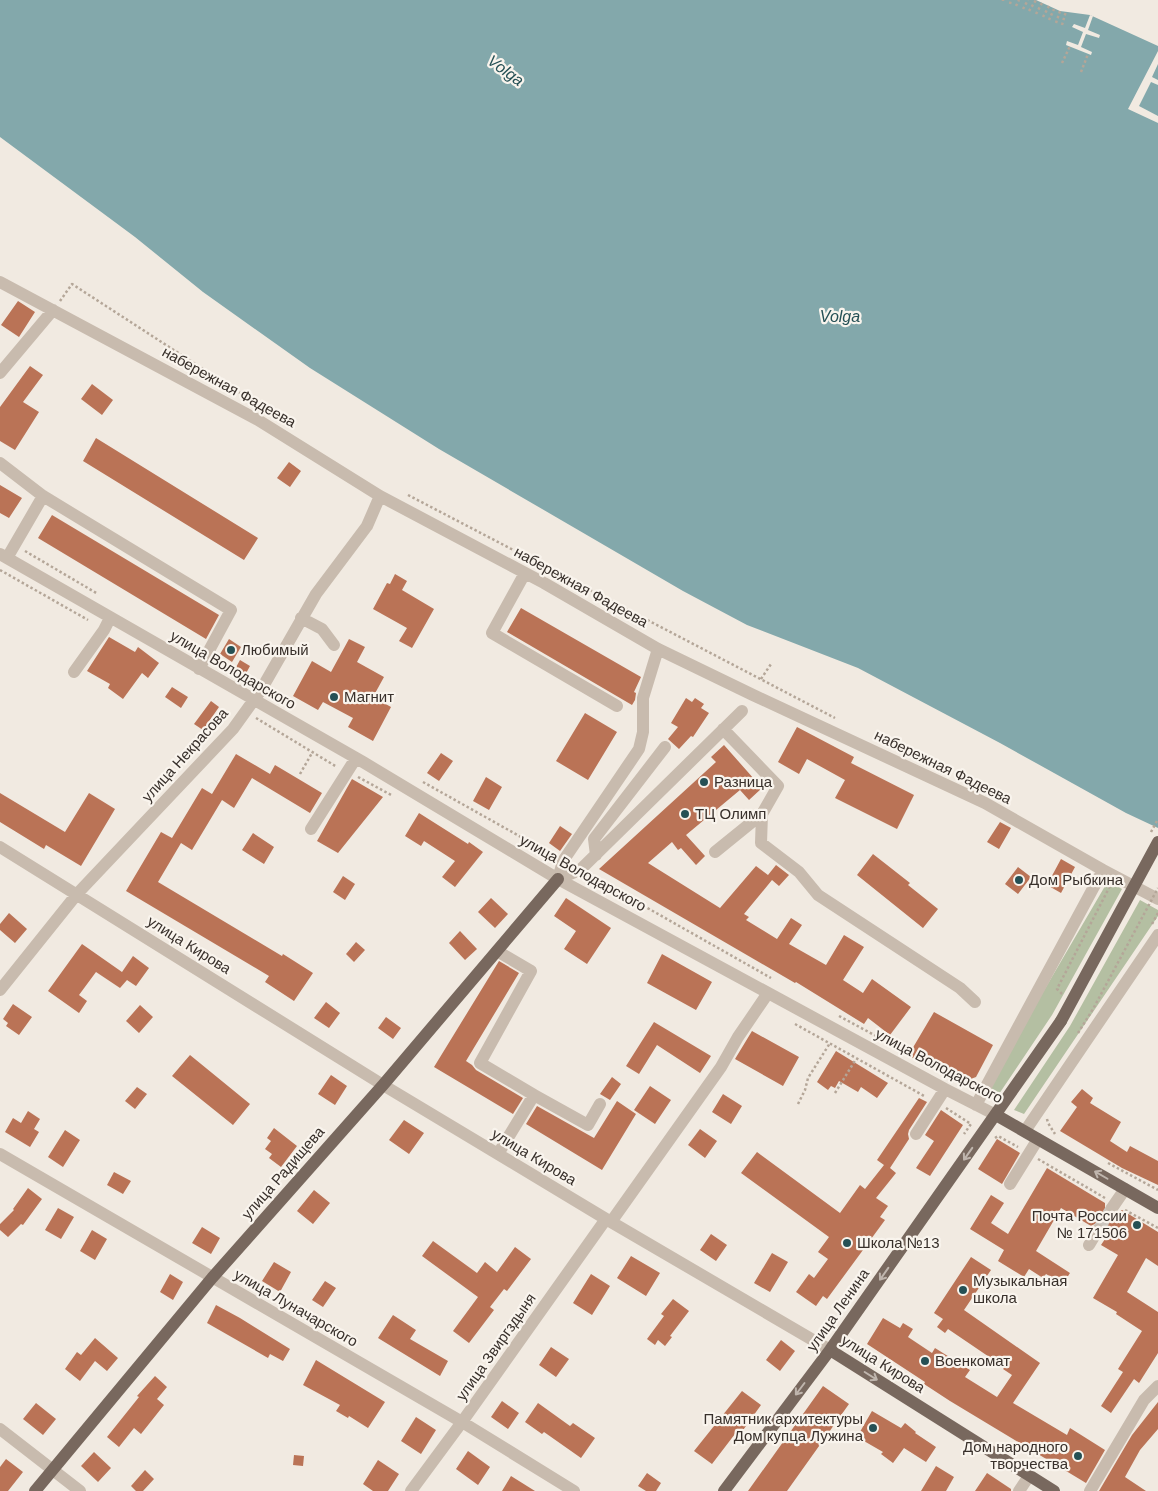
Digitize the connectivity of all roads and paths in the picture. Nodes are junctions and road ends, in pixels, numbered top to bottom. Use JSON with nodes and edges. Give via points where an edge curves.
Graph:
{"nodes":[{"id":1,"x":1012,"y":0,"type":"edge"},
{"id":2,"x":1020,"y":0,"type":"edge"},
{"id":3,"x":1028,"y":0,"type":"edge"},
{"id":4,"x":1036,"y":0,"type":"edge"},
{"id":5,"x":1042,"y":3,"type":"dead end"},
{"id":6,"x":1010,"y":4,"type":"dead end"},
{"id":7,"x":1016,"y":6,"type":"dead end"},
{"id":8,"x":1048,"y":6,"type":"dead end"},
{"id":9,"x":1023,"y":9,"type":"dead end"},
{"id":10,"x":1054,"y":9,"type":"dead end"},
{"id":11,"x":1029,"y":11,"type":"dead end"},
{"id":12,"x":1060,"y":11,"type":"dead end"},
{"id":13,"x":1066,"y":11,"type":"dead end"},
{"id":14,"x":1036,"y":14,"type":"dead end"},
{"id":15,"x":1043,"y":17,"type":"dead end"},
{"id":16,"x":1050,"y":20,"type":"dead end"},
{"id":17,"x":1056,"y":22,"type":"dead end"},
{"id":18,"x":1062,"y":25,"type":"dead end"},
{"id":19,"x":1070,"y":46,"type":"dead end"},
{"id":20,"x":1088,"y":54,"type":"dead end"},
{"id":21,"x":1062,"y":64,"type":"dead end"},
{"id":22,"x":1081,"y":72,"type":"dead end"},
{"id":23,"x":0,"y":282,"type":"edge"},
{"id":24,"x":52,"y":310,"type":"junction"},
{"id":25,"x":0,"y":373,"type":"edge"},
{"id":26,"x":254,"y":402,"type":"dead end"},
{"id":27,"x":0,"y":463,"type":"edge"},
{"id":28,"x":403,"y":492,"type":"dead end"},
{"id":29,"x":43,"y":496,"type":"junction"},
{"id":30,"x":380,"y":496,"type":"junction"},
{"id":31,"x":14,"y":544,"type":"junction"},
{"id":32,"x":3,"y":556,"type":"edge"},
{"id":33,"x":525,"y":574,"type":"junction"},
{"id":34,"x":106,"y":599,"type":"dead end"},
{"id":35,"x":110,"y":618,"type":"junction"},
{"id":36,"x":301,"y":618,"type":"junction"},
{"id":37,"x":334,"y":646,"type":"dead end"},
{"id":38,"x":658,"y":649,"type":"junction"},
{"id":39,"x":771,"y":664,"type":"dead end"},
{"id":40,"x":199,"y":669,"type":"junction"},
{"id":41,"x":74,"y":672,"type":"dead end"},
{"id":42,"x":761,"y":680,"type":"junction"},
{"id":43,"x":254,"y":701,"type":"junction"},
{"id":44,"x":617,"y":706,"type":"dead end"},
{"id":45,"x":742,"y":711,"type":"dead end"},
{"id":46,"x":840,"y":721,"type":"dead end"},
{"id":47,"x":723,"y":729,"type":"junction"},
{"id":48,"x":665,"y":747,"type":"dead end"},
{"id":49,"x":312,"y":753,"type":"dead end"},
{"id":50,"x":356,"y":758,"type":"junction"},
{"id":51,"x":300,"y":774,"type":"dead end"},
{"id":52,"x":420,"y":780,"type":"dead end"},
{"id":53,"x":762,"y":814,"type":"junction"},
{"id":54,"x":311,"y":829,"type":"dead end"},
{"id":55,"x":594,"y":839,"type":"junction"},
{"id":56,"x":1158,"y":842,"type":"edge"},
{"id":57,"x":576,"y":843,"type":"junction"},
{"id":58,"x":0,"y":847,"type":"edge"},
{"id":59,"x":715,"y":852,"type":"dead end"},
{"id":60,"x":596,"y":855,"type":"junction"},
{"id":61,"x":563,"y":861,"type":"junction"},
{"id":62,"x":580,"y":870,"type":"junction"},
{"id":63,"x":1103,"y":870,"type":"junction"},
{"id":64,"x":1115,"y":877,"type":"junction"},
{"id":65,"x":558,"y":879,"type":"junction"},
{"id":66,"x":1158,"y":888,"type":"edge"},
{"id":67,"x":77,"y":894,"type":"junction"},
{"id":68,"x":1158,"y":899,"type":"edge"},
{"id":69,"x":1158,"y":935,"type":"edge"},
{"id":70,"x":497,"y":951,"type":"junction"},
{"id":71,"x":770,"y":978,"type":"dead end"},
{"id":72,"x":0,"y":990,"type":"edge"},
{"id":73,"x":768,"y":993,"type":"junction"},
{"id":74,"x":1062,"y":994,"type":"dead end"},
{"id":75,"x":975,"y":1002,"type":"dead end"},
{"id":76,"x":838,"y":1015,"type":"dead end"},
{"id":77,"x":1078,"y":1033,"type":"dead end"},
{"id":78,"x":888,"y":1042,"type":"dead end"},
{"id":79,"x":830,"y":1043,"type":"dead end"},
{"id":80,"x":856,"y":1059,"type":"dead end"},
{"id":81,"x":383,"y":1085,"type":"junction"},
{"id":82,"x":945,"y":1089,"type":"junction"},
{"id":83,"x":835,"y":1093,"type":"dead end"},
{"id":84,"x":534,"y":1094,"type":"junction"},
{"id":85,"x":600,"y":1104,"type":"dead end"},
{"id":86,"x":798,"y":1104,"type":"dead end"},
{"id":87,"x":976,"y":1105,"type":"junction"},
{"id":88,"x":996,"y":1115,"type":"junction"},
{"id":89,"x":1047,"y":1117,"type":"dead end"},
{"id":90,"x":971,"y":1124,"type":"dead end"},
{"id":91,"x":1025,"y":1131,"type":"junction"},
{"id":92,"x":916,"y":1134,"type":"dead end"},
{"id":93,"x":964,"y":1134,"type":"dead end"},
{"id":94,"x":1057,"y":1136,"type":"dead end"},
{"id":95,"x":1038,"y":1139,"type":"junction"},
{"id":96,"x":990,"y":1140,"type":"dead end"},
{"id":97,"x":0,"y":1154,"type":"edge"},
{"id":98,"x":498,"y":1154,"type":"junction"},
{"id":99,"x":1029,"y":1154,"type":"junction"},
{"id":100,"x":1108,"y":1163,"type":"dead end"},
{"id":101,"x":1010,"y":1184,"type":"dead end"},
{"id":102,"x":1125,"y":1188,"type":"junction"},
{"id":103,"x":1158,"y":1190,"type":"edge"},
{"id":104,"x":1114,"y":1206,"type":"junction"},
{"id":105,"x":1158,"y":1208,"type":"edge"},
{"id":106,"x":608,"y":1221,"type":"junction"},
{"id":107,"x":1158,"y":1228,"type":"edge"},
{"id":108,"x":1098,"y":1230,"type":"tunnel mouth"},
{"id":109,"x":1088,"y":1245,"type":"dead end"},
{"id":110,"x":212,"y":1278,"type":"junction"},
{"id":111,"x":830,"y":1350,"type":"junction"},
{"id":112,"x":1158,"y":1386,"type":"edge"},
{"id":113,"x":462,"y":1422,"type":"junction"},
{"id":114,"x":0,"y":1429,"type":"edge"},
{"id":115,"x":53,"y":1469,"type":"junction"},
{"id":116,"x":1029,"y":1476,"type":"junction"},
{"id":117,"x":35,"y":1491,"type":"edge"},
{"id":118,"x":80,"y":1491,"type":"edge"},
{"id":119,"x":410,"y":1491,"type":"edge"},
{"id":120,"x":574,"y":1491,"type":"edge"},
{"id":121,"x":724,"y":1491,"type":"edge"},
{"id":122,"x":1019,"y":1491,"type":"edge"},
{"id":123,"x":1054,"y":1491,"type":"edge"},
{"id":124,"x":1090,"y":1491,"type":"edge"}],
"edges":[{"from":1,"to":6,"type":"path"},
{"from":2,"to":7,"type":"path"},
{"from":3,"to":9,"type":"path"},
{"from":4,"to":11,"type":"path"},
{"from":5,"to":14,"type":"path"},
{"from":8,"to":15,"type":"path"},
{"from":10,"to":16,"type":"path"},
{"from":12,"to":17,"type":"path"},
{"from":13,"to":18,"type":"path"},
{"from":19,"to":21,"type":"path"},
{"from":20,"to":22,"type":"path"},
{"from":23,"to":24,"type":"street","name":"набережная Фадеева"},
{"from":24,"to":25,"type":"street"},
{"from":24,"to":26,"type":"path","via":[[72,284]]},
{"from":24,"to":30,"type":"street","name":"набережная Фадеева","via":[[258,420]]},
{"from":27,"to":29,"type":"street"},
{"from":28,"to":42,"type":"path"},
{"from":29,"to":31,"type":"street"},
{"from":29,"to":40,"type":"street","via":[[231,610]]},
{"from":30,"to":33,"type":"street","name":"набережная Фадеева"},
{"from":30,"to":36,"type":"street","name":"улица Некрасова","via":[[368,526]]},
{"from":31,"to":32,"type":"street"},
{"from":31,"to":34,"type":"path"},
{"from":32,"to":35,"type":"street","name":"улица Володарского"},
{"from":33,"to":38,"type":"street","name":"набережная Фадеева"},
{"from":33,"to":44,"type":"street","via":[[492,633]]},
{"from":35,"to":40,"type":"street","name":"улица Володарского"},
{"from":35,"to":41,"type":"street"},
{"from":36,"to":37,"type":"street","via":[[322,629]]},
{"from":36,"to":43,"type":"street","name":"улица Некрасова"},
{"from":38,"to":57,"type":"street","via":[[643,698],[643,732],[639,749]]},
{"from":38,"to":63,"type":"street","name":"набережная Фадеева","via":[[985,803]]},
{"from":39,"to":42,"type":"path"},
{"from":40,"to":43,"type":"street","name":"улица Володарского"},
{"from":42,"to":46,"type":"path"},
{"from":43,"to":50,"type":"street","name":"улица Володарского"},
{"from":43,"to":67,"type":"street","name":"улица Некрасова","via":[[233,729]]},
{"from":45,"to":47,"type":"street"},
{"from":47,"to":53,"type":"street","via":[[778,786]]},
{"from":47,"to":60,"type":"street"},
{"from":48,"to":55,"type":"street"},
{"from":49,"to":51,"type":"path"},
{"from":50,"to":54,"type":"street"},
{"from":50,"to":65,"type":"street","name":"улица Володарского"},
{"from":52,"to":61,"type":"path"},
{"from":53,"to":59,"type":"street"},
{"from":53,"to":75,"type":"street","via":[[761,843],[799,872],[818,895],[960,988]]},
{"from":55,"to":57,"type":"street"},
{"from":55,"to":60,"type":"street"},
{"from":56,"to":88,"type":"main road","name":"улица Ленина","bridge":true,"via":[[1061,1021]]},
{"from":57,"to":61,"type":"street"},
{"from":58,"to":67,"type":"street","name":"улица Кирова"},
{"from":60,"to":62,"type":"street"},
{"from":61,"to":65,"type":"street"},
{"from":62,"to":65,"type":"street"},
{"from":62,"to":71,"type":"path"},
{"from":63,"to":64,"type":"street","name":"набережная Фадеева"},
{"from":63,"to":87,"type":"street"},
{"from":64,"to":68,"type":"street","name":"набережная Фадеева"},
{"from":64,"to":74,"type":"path","via":[[1056,989]]},
{"from":65,"to":70,"type":"main road","name":"улица Радищева"},
{"from":65,"to":73,"type":"street","name":"улица Володарского"},
{"from":66,"to":77,"type":"path","bridge":true},
{"from":67,"to":72,"type":"street","name":"улица Некрасова"},
{"from":67,"to":81,"type":"street","name":"улица Кирова"},
{"from":69,"to":91,"type":"street"},
{"from":70,"to":81,"type":"main road","name":"улица Радищева"},
{"from":70,"to":84,"type":"street","via":[[531,971],[480,1063]]},
{"from":73,"to":82,"type":"street","name":"улица Володарского"},
{"from":73,"to":106,"type":"street","name":"улица Звиргздыня","via":[[721,1066]]},
{"from":76,"to":78,"type":"path"},
{"from":79,"to":86,"type":"path","via":[[808,1078]]},
{"from":80,"to":83,"type":"path"},
{"from":81,"to":98,"type":"street","name":"улица Кирова"},
{"from":81,"to":110,"type":"main road","name":"улица Радищева"},
{"from":82,"to":87,"type":"street","name":"улица Володарского"},
{"from":82,"to":92,"type":"street"},
{"from":84,"to":85,"type":"street","via":[[588,1125]]},
{"from":84,"to":98,"type":"street"},
{"from":87,"to":88,"type":"street","name":"улица Володарского"},
{"from":88,"to":91,"type":"main road","name":"улица Володарского"},
{"from":88,"to":111,"type":"main road","name":"улица Ленина","one_way":true},
{"from":89,"to":94,"type":"path"},
{"from":90,"to":93,"type":"path"},
{"from":91,"to":95,"type":"main road","name":"улица Володарского"},
{"from":95,"to":99,"type":"street"},
{"from":102,"to":95,"type":"main road","name":"улица Володарского","one_way":true},
{"from":96,"to":99,"type":"path","via":[[998,1136]]},
{"from":97,"to":110,"type":"street","name":"улица Луначарского"},
{"from":98,"to":106,"type":"street","name":"улица Кирова"},
{"from":99,"to":101,"type":"street"},
{"from":99,"to":104,"type":"path"},
{"from":100,"to":103,"type":"path"},
{"from":102,"to":104,"type":"street"},
{"from":102,"to":105,"type":"main road","name":"улица Володарского"},
{"from":104,"to":107,"type":"path"},
{"from":106,"to":111,"type":"street","name":"улица Кирова"},
{"from":106,"to":113,"type":"street","name":"улица Звиргздыня"},
{"from":108,"to":109,"type":"street"},
{"from":110,"to":113,"type":"street","name":"улица Луначарского"},
{"from":110,"to":115,"type":"main road","name":"улица Радищева"},
{"from":111,"to":116,"type":"main road","name":"улица Кирова","one_way":true},
{"from":111,"to":121,"type":"main road","name":"улица Ленина","one_way":true},
{"from":112,"to":124,"type":"street","via":[[1144,1400]]},
{"from":113,"to":119,"type":"street","name":"улица Звиргздыня"},
{"from":113,"to":120,"type":"street","name":"улица Луначарского"},
{"from":114,"to":115,"type":"street"},
{"from":115,"to":117,"type":"main road","name":"улица Радищева"},
{"from":115,"to":118,"type":"street"},
{"from":116,"to":122,"type":"street"},
{"from":116,"to":123,"type":"main road","name":"улица Кирова"}]}
